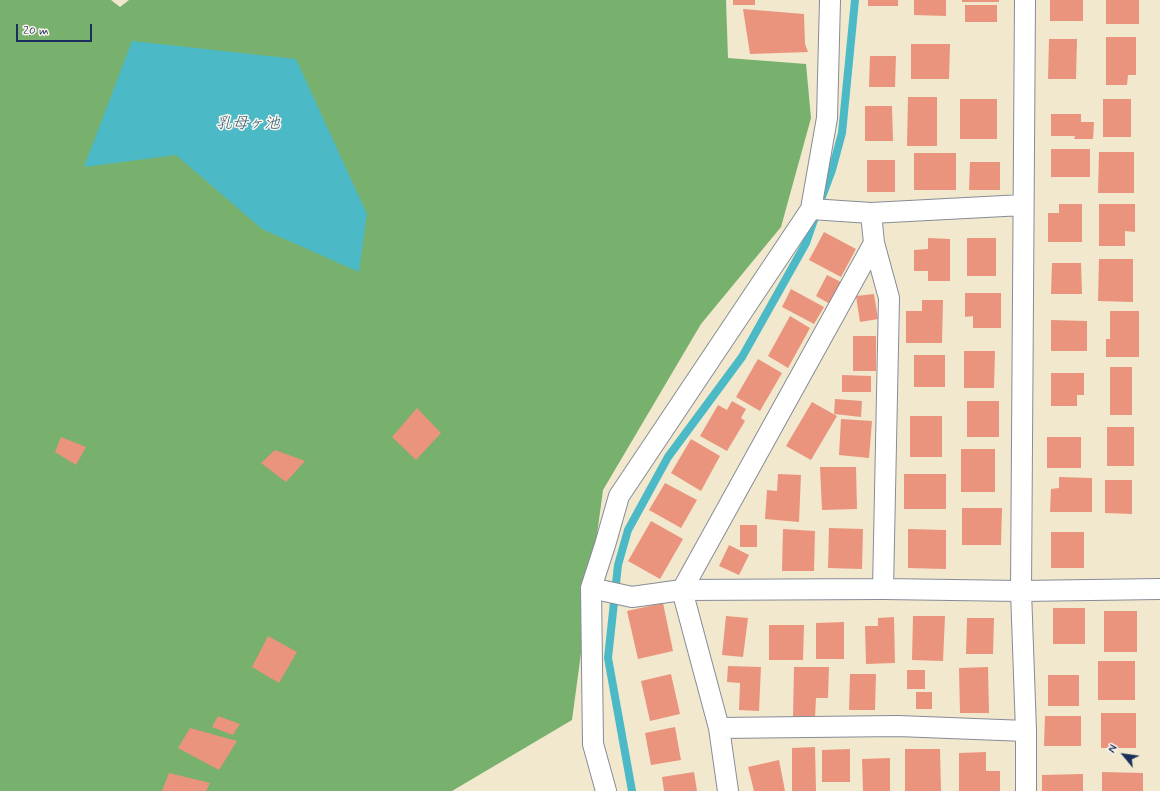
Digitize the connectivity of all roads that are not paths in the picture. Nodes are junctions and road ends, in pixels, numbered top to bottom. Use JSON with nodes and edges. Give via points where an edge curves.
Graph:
{"nodes":[{"id":1,"x":830,"y":0,"type":"edge"},
{"id":2,"x":1025,"y":0,"type":"edge"},
{"id":3,"x":1023,"y":205,"type":"junction"},
{"id":4,"x":812,"y":209,"type":"junction"},
{"id":5,"x":871,"y":212,"type":"junction"},
{"id":6,"x":874,"y":243,"type":"junction"},
{"id":7,"x":591,"y":588,"type":"junction"},
{"id":8,"x":883,"y":589,"type":"junction"},
{"id":9,"x":1160,"y":589,"type":"edge"},
{"id":10,"x":682,"y":590,"type":"junction"},
{"id":11,"x":1021,"y":591,"type":"junction"},
{"id":12,"x":719,"y":728,"type":"junction"},
{"id":13,"x":1026,"y":731,"type":"junction"},
{"id":14,"x":606,"y":791,"type":"edge"},
{"id":15,"x":728,"y":791,"type":"edge"},
{"id":16,"x":1026,"y":791,"type":"edge"}],
"edges":[{"from":1,"to":4,"type":"street","via":[[827,118]]},
{"from":2,"to":3,"type":"street"},
{"from":3,"to":5,"type":"street"},
{"from":3,"to":11,"type":"street"},
{"from":4,"to":5,"type":"street"},
{"from":4,"to":7,"type":"street","via":[[619,496]]},
{"from":5,"to":6,"type":"street"},
{"from":6,"to":8,"type":"street","via":[[889,298]]},
{"from":6,"to":10,"type":"street"},
{"from":7,"to":10,"type":"street","via":[[632,596]]},
{"from":7,"to":14,"type":"street","via":[[593,744]]},
{"from":8,"to":10,"type":"street"},
{"from":8,"to":11,"type":"street"},
{"from":9,"to":11,"type":"street"},
{"from":10,"to":12,"type":"street"},
{"from":11,"to":13,"type":"street"},
{"from":12,"to":13,"type":"street","via":[[898,726]]},
{"from":12,"to":15,"type":"street"},
{"from":13,"to":16,"type":"street"}]}
